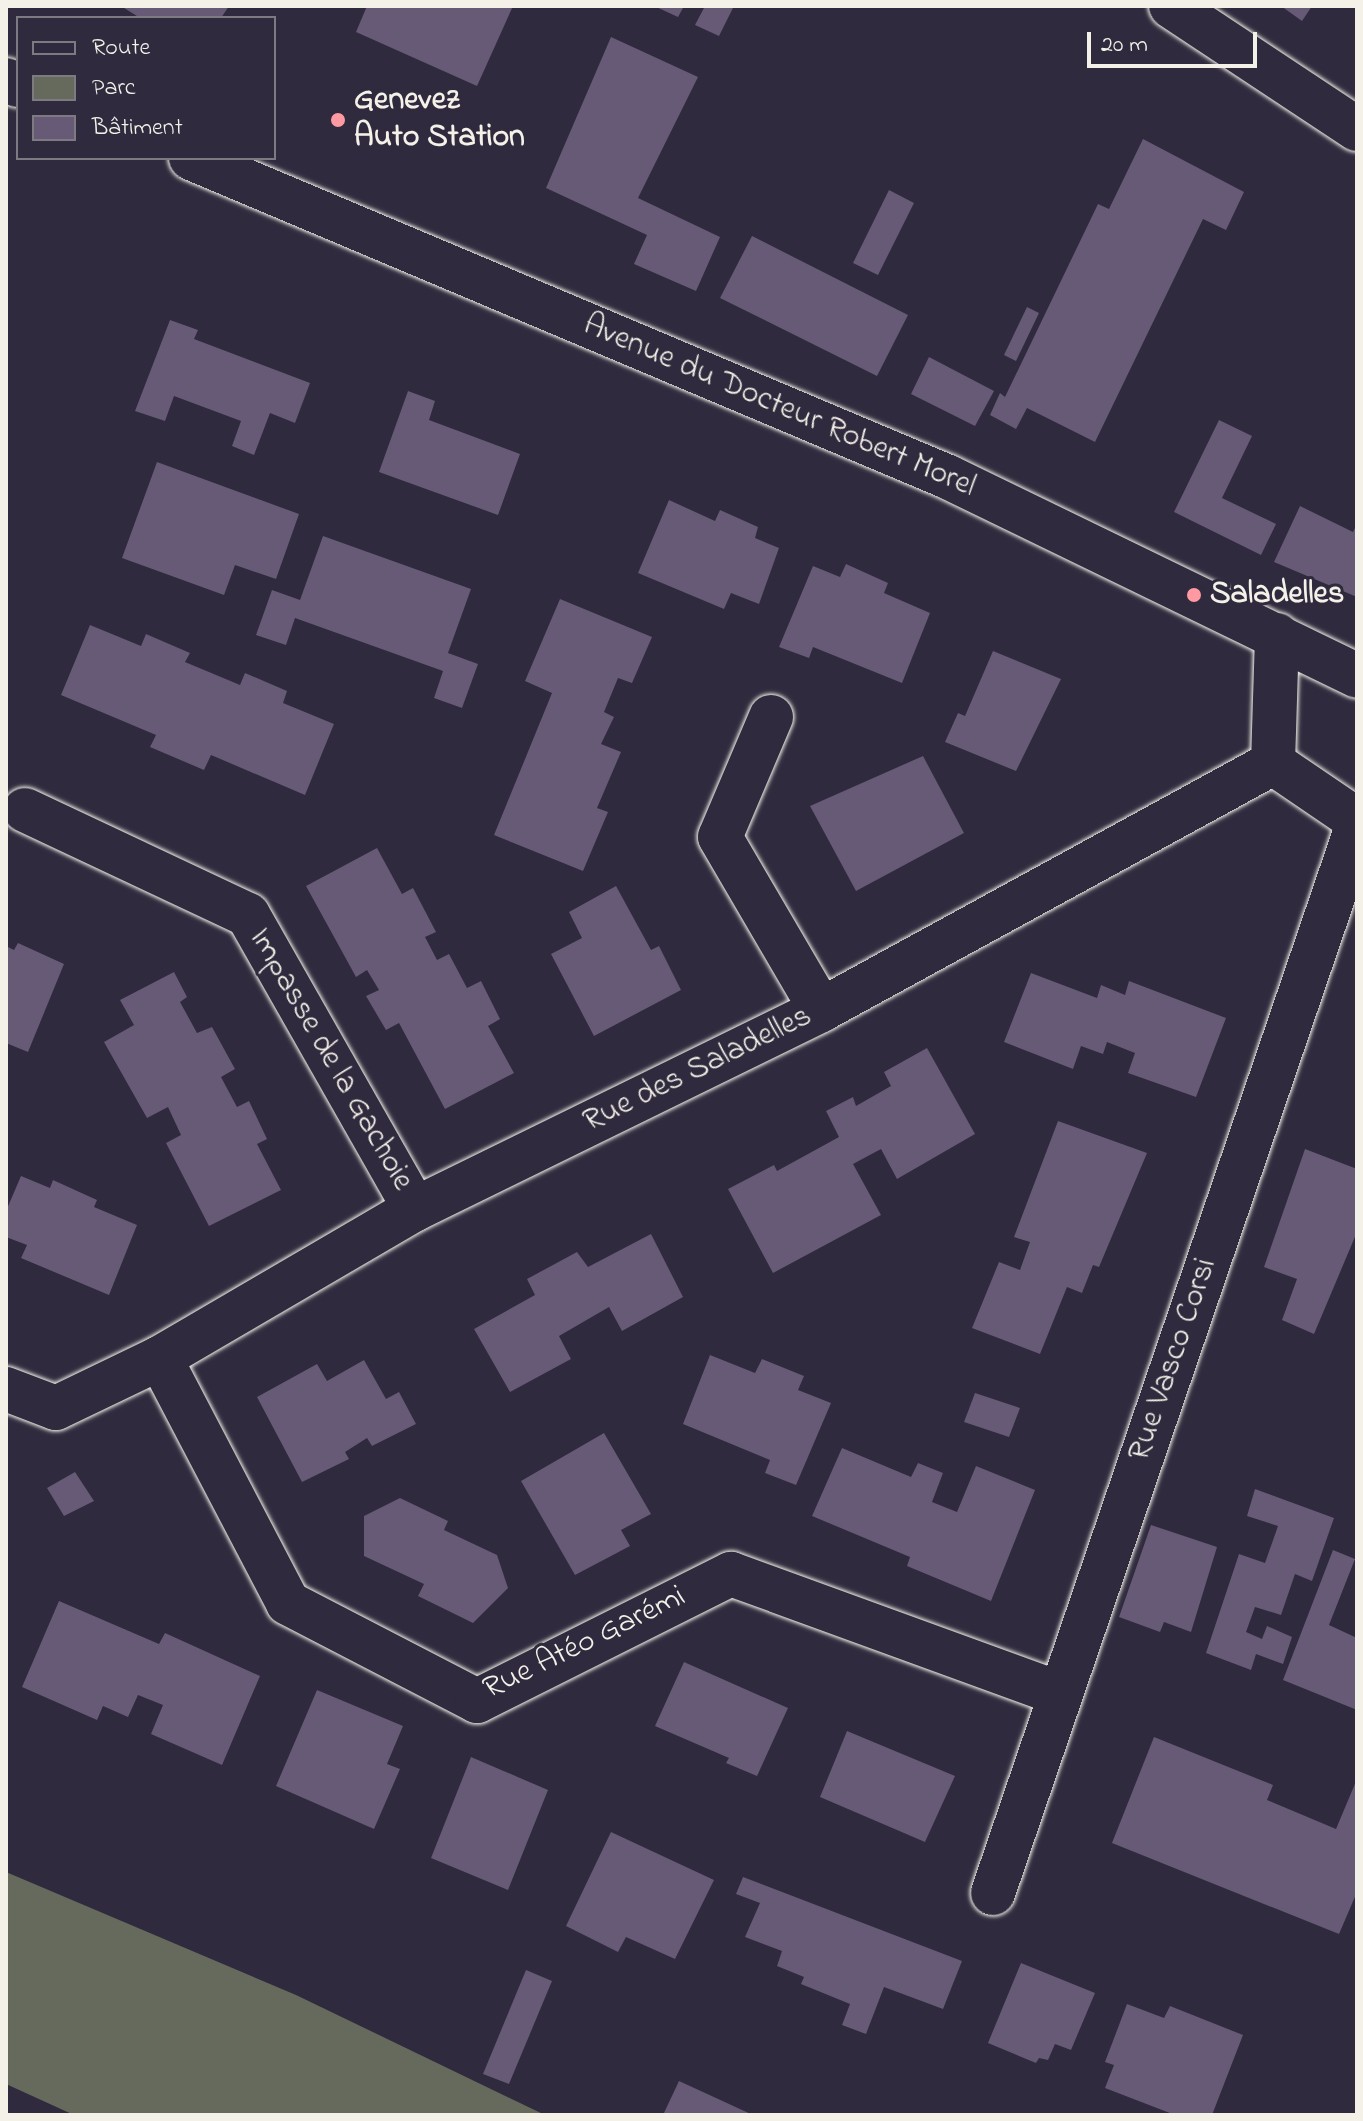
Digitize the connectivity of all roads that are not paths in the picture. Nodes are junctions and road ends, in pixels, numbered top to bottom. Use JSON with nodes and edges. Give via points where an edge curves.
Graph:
{"nodes":[{"id":1,"x":1171,"y":6,"type":"edge"},
{"id":2,"x":1357,"y":129,"type":"edge"},
{"id":3,"x":196,"y":160,"type":"edge"},
{"id":4,"x":1277,"y":635,"type":"junction"},
{"id":5,"x":1357,"y":676,"type":"edge"},
{"id":6,"x":771,"y":717,"type":"dead end"},
{"id":7,"x":1273,"y":763,"type":"junction"},
{"id":8,"x":25,"y":810,"type":"dead end"},
{"id":9,"x":1357,"y":820,"type":"edge"},
{"id":10,"x":1357,"y":827,"type":"edge"},
{"id":11,"x":821,"y":1010,"type":"junction"},
{"id":12,"x":415,"y":1209,"type":"junction"},
{"id":13,"x":160,"y":1358,"type":"junction"},
{"id":14,"x":6,"y":1389,"type":"edge"},
{"id":15,"x":1060,"y":1694,"type":"junction"},
{"id":16,"x":993,"y":1893,"type":"dead end"}],
"edges":[{"from":1,"to":2,"type":"street"},
{"from":3,"to":4,"type":"street","name":"Avenue du Docteur Robert Morel","via":[[948,477]]},
{"from":4,"to":5,"type":"street","name":"Avenue du Docteur Robert Morel"},
{"from":4,"to":7,"type":"street"},
{"from":6,"to":11,"type":"street","via":[[720,837]]},
{"from":7,"to":9,"type":"street"},
{"from":7,"to":11,"type":"street","name":"Rue des Saladelles"},
{"from":8,"to":12,"type":"street","name":"Impasse de la Gachoie","via":[[248,915]]},
{"from":10,"to":15,"type":"street","name":"Rue Vasco Corsi"},
{"from":11,"to":12,"type":"street","name":"Rue des Saladelles"},
{"from":12,"to":13,"type":"street","name":"Rue des Saladelles"},
{"from":13,"to":14,"type":"street","name":"Rue des Saladelles","via":[[56,1408]]},
{"from":13,"to":15,"type":"street","name":"Rue Atéo Garémi","via":[[288,1603],[477,1701],[731,1574]]},
{"from":15,"to":16,"type":"street","name":"Rue Vasco Corsi"}]}
